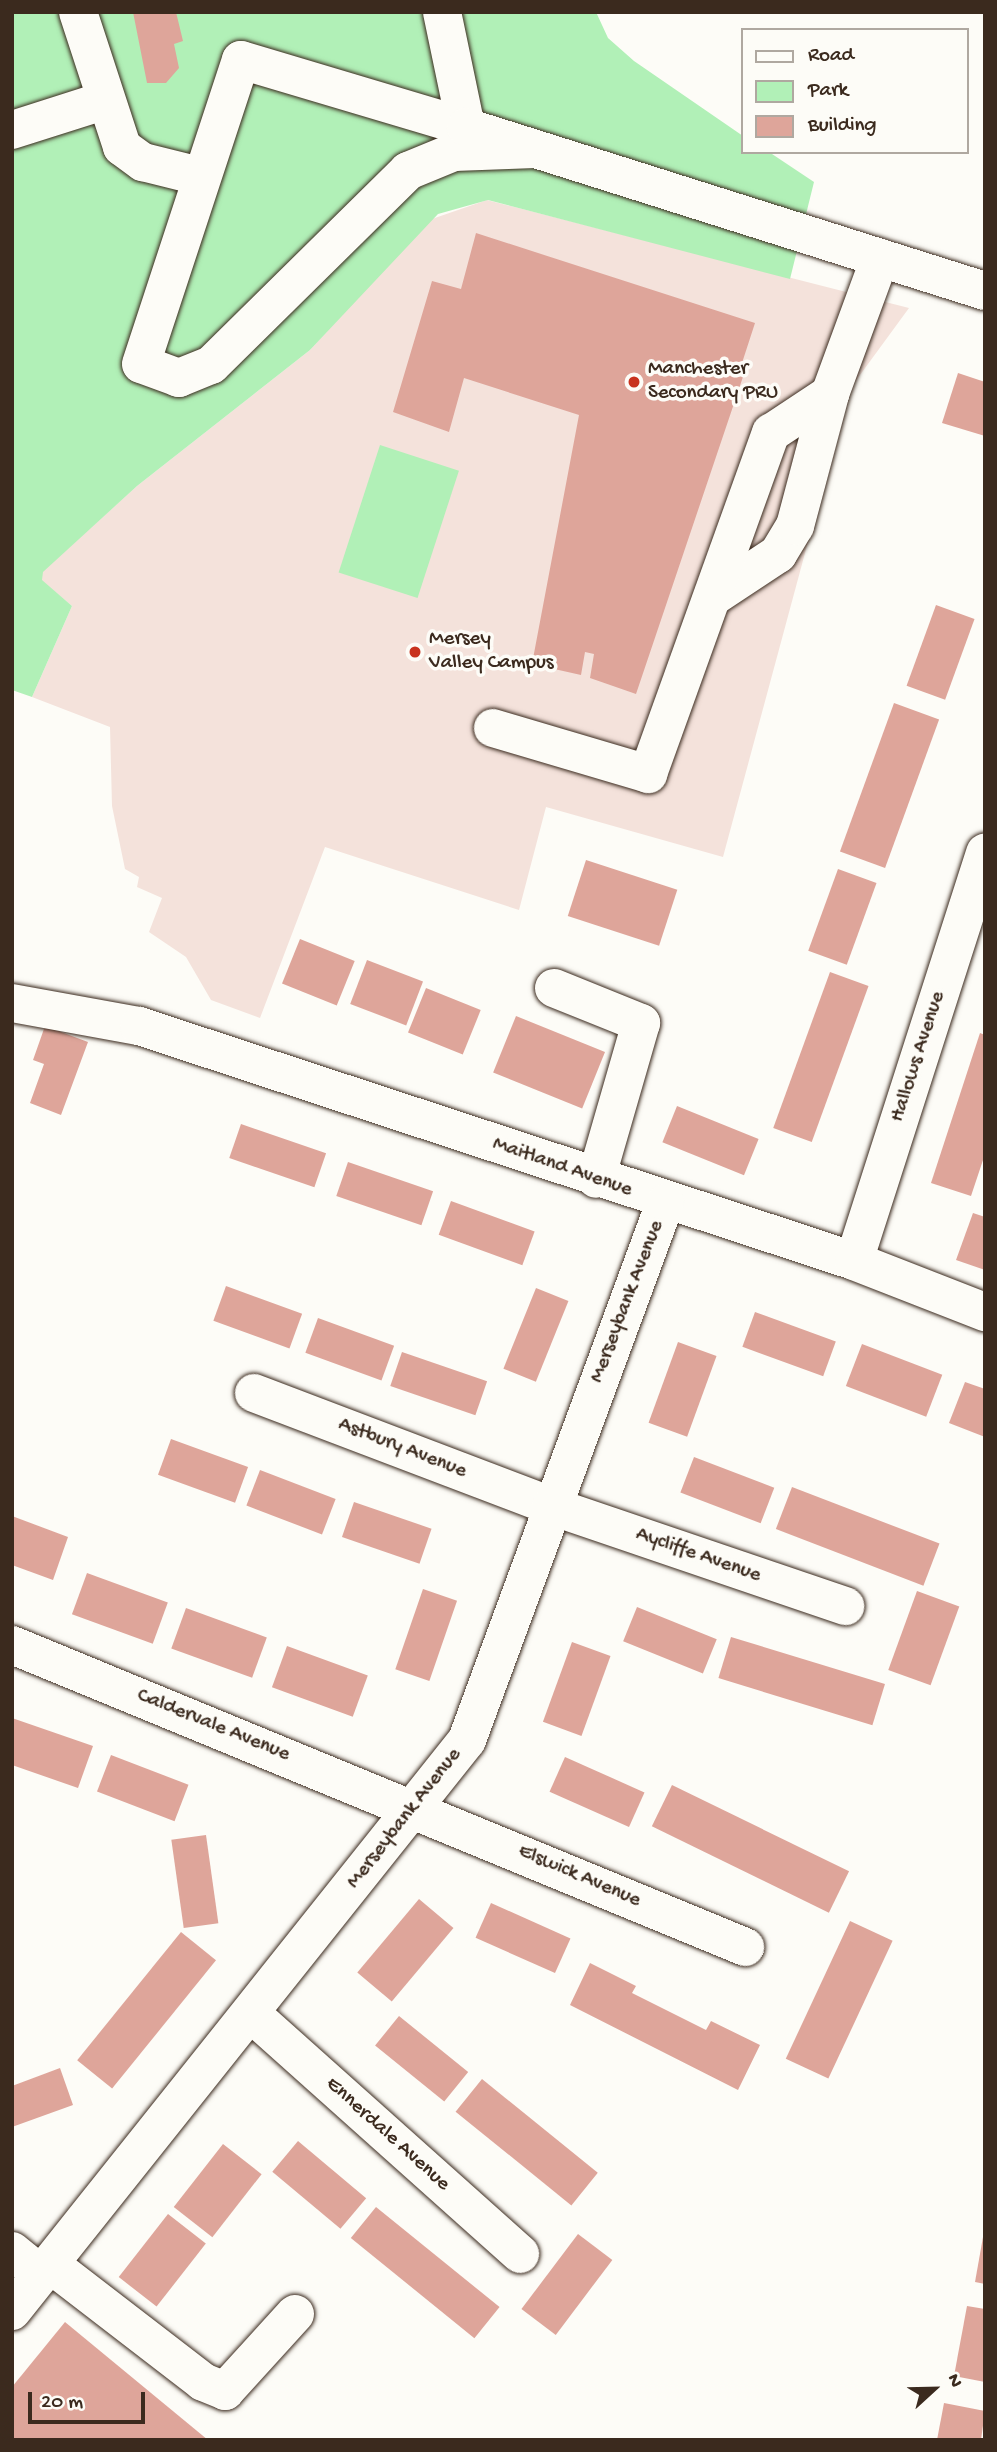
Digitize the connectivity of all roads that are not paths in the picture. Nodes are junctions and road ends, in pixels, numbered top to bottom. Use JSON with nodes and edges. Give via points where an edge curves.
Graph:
{"nodes":[{"id":1,"x":78,"y":12,"type":"edge"},
{"id":2,"x":442,"y":12,"type":"edge"},
{"id":3,"x":103,"y":101,"type":"junction"},
{"id":4,"x":466,"y":127,"type":"junction"},
{"id":5,"x":12,"y":130,"type":"edge"},
{"id":6,"x":535,"y":149,"type":"junction"},
{"id":7,"x":199,"y":176,"type":"junction"},
{"id":8,"x":880,"y":258,"type":"junction"},
{"id":9,"x":985,"y":290,"type":"edge"},
{"id":10,"x":830,"y":394,"type":"junction"},
{"id":11,"x":713,"y":597,"type":"junction"},
{"id":12,"x":492,"y":728,"type":"dead end"},
{"id":13,"x":985,"y":853,"type":"edge"},
{"id":14,"x":554,"y":988,"type":"dead end"},
{"id":15,"x":12,"y":1003,"type":"edge"},
{"id":16,"x":596,"y":1179,"type":"junction"},
{"id":17,"x":665,"y":1203,"type":"junction"},
{"id":18,"x":854,"y":1261,"type":"junction"},
{"id":19,"x":985,"y":1312,"type":"edge"},
{"id":20,"x":254,"y":1393,"type":"dead end"},
{"id":21,"x":551,"y":1506,"type":"junction"},
{"id":22,"x":845,"y":1606,"type":"dead end"},
{"id":23,"x":12,"y":1645,"type":"edge"},
{"id":24,"x":414,"y":1806,"type":"junction"},
{"id":25,"x":745,"y":1947,"type":"dead end"},
{"id":26,"x":254,"y":2016,"type":"junction"},
{"id":27,"x":12,"y":2251,"type":"edge"},
{"id":28,"x":520,"y":2254,"type":"dead end"},
{"id":29,"x":46,"y":2270,"type":"junction"},
{"id":30,"x":12,"y":2311,"type":"edge"},
{"id":31,"x":295,"y":2314,"type":"dead end"}],
"edges":[{"from":1,"to":3,"type":"street"},
{"from":2,"to":4,"type":"street"},
{"from":3,"to":5,"type":"street"},
{"from":3,"to":7,"type":"street","via":[[122,147],[143,162]]},
{"from":4,"to":6,"type":"street"},
{"from":4,"to":7,"type":"street","via":[[241,60]]},
{"from":6,"to":7,"type":"street","via":[[454,152],[408,171],[211,365],[179,378],[141,364]]},
{"from":6,"to":8,"type":"street"},
{"from":8,"to":9,"type":"street"},
{"from":8,"to":10,"type":"street"},
{"from":10,"to":11,"type":"street","via":[[771,433]]},
{"from":10,"to":11,"type":"street","via":[[795,526],[778,554]]},
{"from":11,"to":12,"type":"street","via":[[648,774]]},
{"from":13,"to":18,"type":"street","name":"Hallows Avenue"},
{"from":14,"to":16,"type":"street","via":[[641,1023]]},
{"from":15,"to":16,"type":"street","name":"Maitland Avenue","via":[[139,1026]]},
{"from":16,"to":17,"type":"street","name":"Maitland Avenue"},
{"from":17,"to":18,"type":"street","name":"Maitland Avenue"},
{"from":17,"to":21,"type":"street","name":"Merseybank Avenue"},
{"from":18,"to":19,"type":"street","name":"Maitland Avenue"},
{"from":20,"to":21,"type":"street","name":"Astbury Avenue"},
{"from":21,"to":22,"type":"street","name":"Aycliffe Avenue"},
{"from":21,"to":24,"type":"street","name":"Merseybank Avenue","via":[[467,1740]]},
{"from":23,"to":24,"type":"street","name":"Caldervale Avenue"},
{"from":24,"to":25,"type":"street","name":"Elswick Avenue"},
{"from":24,"to":26,"type":"street","name":"Merseybank Avenue"},
{"from":26,"to":28,"type":"street","name":"Ennerdale Avenue"},
{"from":26,"to":29,"type":"street","name":"Merseybank Avenue"},
{"from":27,"to":29,"type":"street"},
{"from":29,"to":30,"type":"street","name":"Merseybank Avenue"},
{"from":29,"to":31,"type":"street","via":[[203,2382],[225,2391]]}]}
